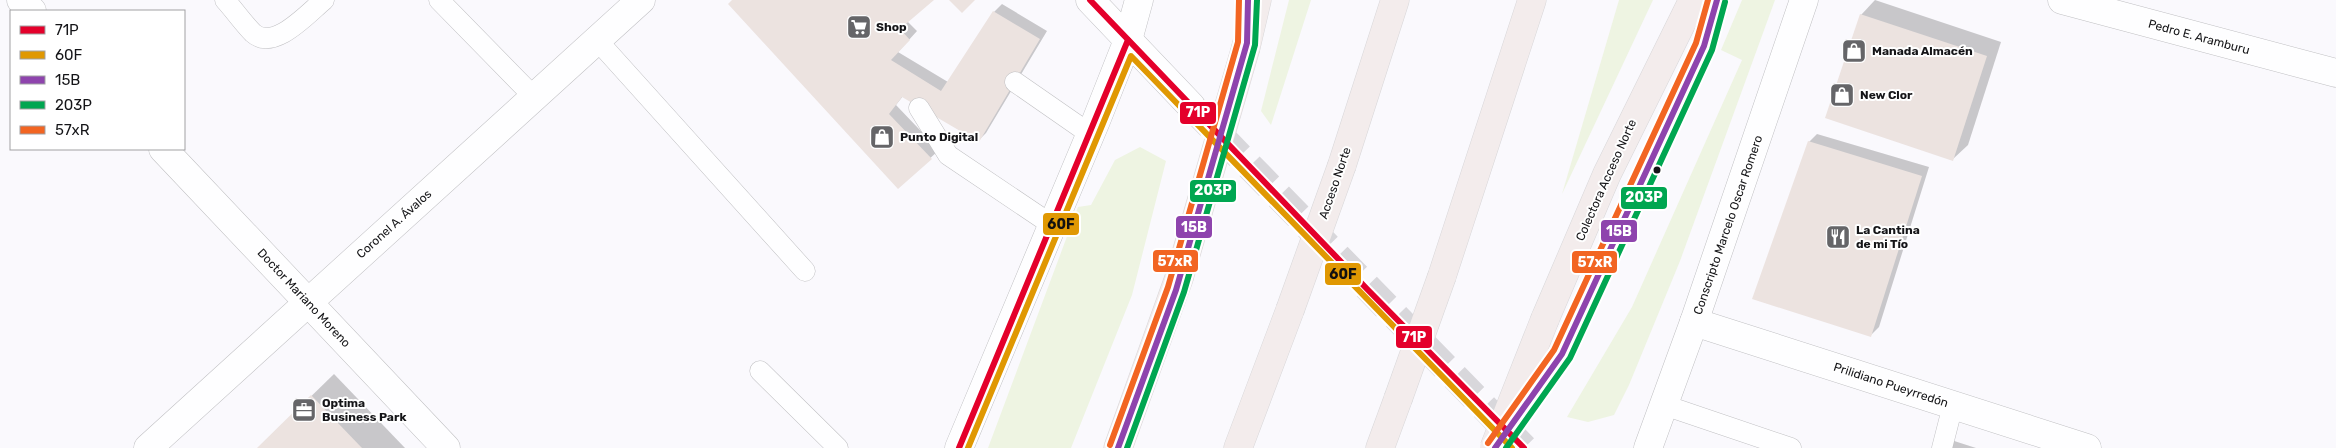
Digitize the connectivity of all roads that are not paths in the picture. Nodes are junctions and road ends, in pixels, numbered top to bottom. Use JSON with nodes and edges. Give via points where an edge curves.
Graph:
{"nodes":[{"id":1,"x":21,"y":0,"type":"edge"},
{"id":2,"x":226,"y":0,"type":"edge"},
{"id":3,"x":324,"y":0,"type":"edge"},
{"id":4,"x":439,"y":0,"type":"edge"},
{"id":5,"x":641,"y":0,"type":"edge"},
{"id":6,"x":1090,"y":0,"type":"edge"},
{"id":7,"x":1139,"y":0,"type":"edge"},
{"id":8,"x":1248,"y":0,"type":"edge"},
{"id":9,"x":1257,"y":0,"type":"edge"},
{"id":10,"x":1396,"y":0,"type":"edge"},
{"id":11,"x":1532,"y":0,"type":"edge"},
{"id":12,"x":1693,"y":0,"type":"edge"},
{"id":13,"x":1717,"y":0,"type":"edge"},
{"id":14,"x":1804,"y":0,"type":"edge"},
{"id":15,"x":2062,"y":0,"type":"edge"},
{"id":16,"x":31,"y":10,"type":"edge"},
{"id":17,"x":597,"y":40,"type":"junction"},
{"id":18,"x":1128,"y":40,"type":"junction"},
{"id":19,"x":1246,"y":45,"type":"junction"},
{"id":20,"x":2336,"y":73,"type":"edge"},
{"id":21,"x":1015,"y":82,"type":"dead end"},
{"id":22,"x":534,"y":97,"type":"junction"},
{"id":23,"x":1190,"y":106,"type":"tunnel mouth"},
{"id":24,"x":919,"y":108,"type":"dead end"},
{"id":25,"x":1090,"y":134,"type":"junction"},
{"id":26,"x":164,"y":150,"type":"edge"},
{"id":27,"x":1052,"y":225,"type":"junction"},
{"id":28,"x":805,"y":271,"type":"dead end"},
{"id":29,"x":1177,"y":284,"type":"junction"},
{"id":30,"x":308,"y":302,"type":"junction"},
{"id":31,"x":1694,"y":322,"type":"junction"},
{"id":32,"x":760,"y":371,"type":"dead end"},
{"id":33,"x":1664,"y":405,"type":"junction"},
{"id":34,"x":1953,"y":405,"type":"junction"},
{"id":35,"x":148,"y":448,"type":"edge"},
{"id":36,"x":446,"y":448,"type":"edge"},
{"id":37,"x":838,"y":448,"type":"edge"},
{"id":38,"x":959,"y":448,"type":"edge"},
{"id":39,"x":1099,"y":448,"type":"edge"},
{"id":40,"x":1118,"y":448,"type":"edge"},
{"id":41,"x":1238,"y":448,"type":"edge"},
{"id":42,"x":1380,"y":448,"type":"edge"},
{"id":43,"x":1494,"y":448,"type":"edge"},
{"id":44,"x":1648,"y":448,"type":"edge"},
{"id":45,"x":1791,"y":448,"type":"edge"},
{"id":46,"x":1942,"y":448,"type":"edge"},
{"id":47,"x":2087,"y":448,"type":"edge"}],
"edges":[{"from":1,"to":16,"type":"street"},
{"from":2,"to":3,"type":"lane","via":[[254,34],[267,40],[279,37]]},
{"from":4,"to":22,"type":"lane"},
{"from":5,"to":17,"type":"street","name":"Coronel A. Ávalos"},
{"from":6,"to":18,"type":"street"},
{"from":7,"to":18,"type":"street"},
{"from":8,"to":19,"type":"lane"},
{"from":9,"to":19,"type":"highway"},
{"from":10,"to":41,"type":"highway","name":"Acceso Norte","bridge":true,"via":[[1342,165]]},
{"from":11,"to":42,"type":"highway","bridge":true,"via":[[1442,276]]},
{"from":12,"to":43,"type":"highway","name":"Colectora Acceso Norte","bridge":true,"via":[[1607,174]]},
{"from":13,"to":43,"type":"lane","bridge":true,"via":[[1704,46],[1562,354]]},
{"from":14,"to":31,"type":"street","name":"Conscripto Marcelo Oscar Romero"},
{"from":15,"to":20,"type":"street","name":"Pedro E. Aramburu"},
{"from":17,"to":22,"type":"street","name":"Coronel A. Ávalos"},
{"from":17,"to":28,"type":"lane"},
{"from":18,"to":23,"type":"street"},
{"from":18,"to":25,"type":"street"},
{"from":19,"to":29,"type":"highway","bridge":true},
{"from":21,"to":25,"type":"lane"},
{"from":22,"to":30,"type":"street","name":"Coronel A. Ávalos"},
{"from":24,"to":27,"type":"lane","via":[[948,155]]},
{"from":25,"to":27,"type":"street"},
{"from":26,"to":30,"type":"street","name":"Doctor Mariano Moreno"},
{"from":27,"to":38,"type":"street"},
{"from":29,"to":39,"type":"highway"},
{"from":29,"to":40,"type":"highway"},
{"from":30,"to":35,"type":"street","name":"Coronel A. Ávalos"},
{"from":30,"to":36,"type":"street","name":"Doctor Mariano Moreno"},
{"from":31,"to":33,"type":"street","name":"Conscripto Marcelo Oscar Romero"},
{"from":31,"to":34,"type":"street","name":"Prilidiano Pueyrredón"},
{"from":32,"to":37,"type":"lane"},
{"from":33,"to":44,"type":"street","name":"Conscripto Marcelo Oscar Romero"},
{"from":33,"to":45,"type":"lane"},
{"from":34,"to":46,"type":"lane"},
{"from":34,"to":47,"type":"street","name":"Prilidiano Pueyrredón"}]}
